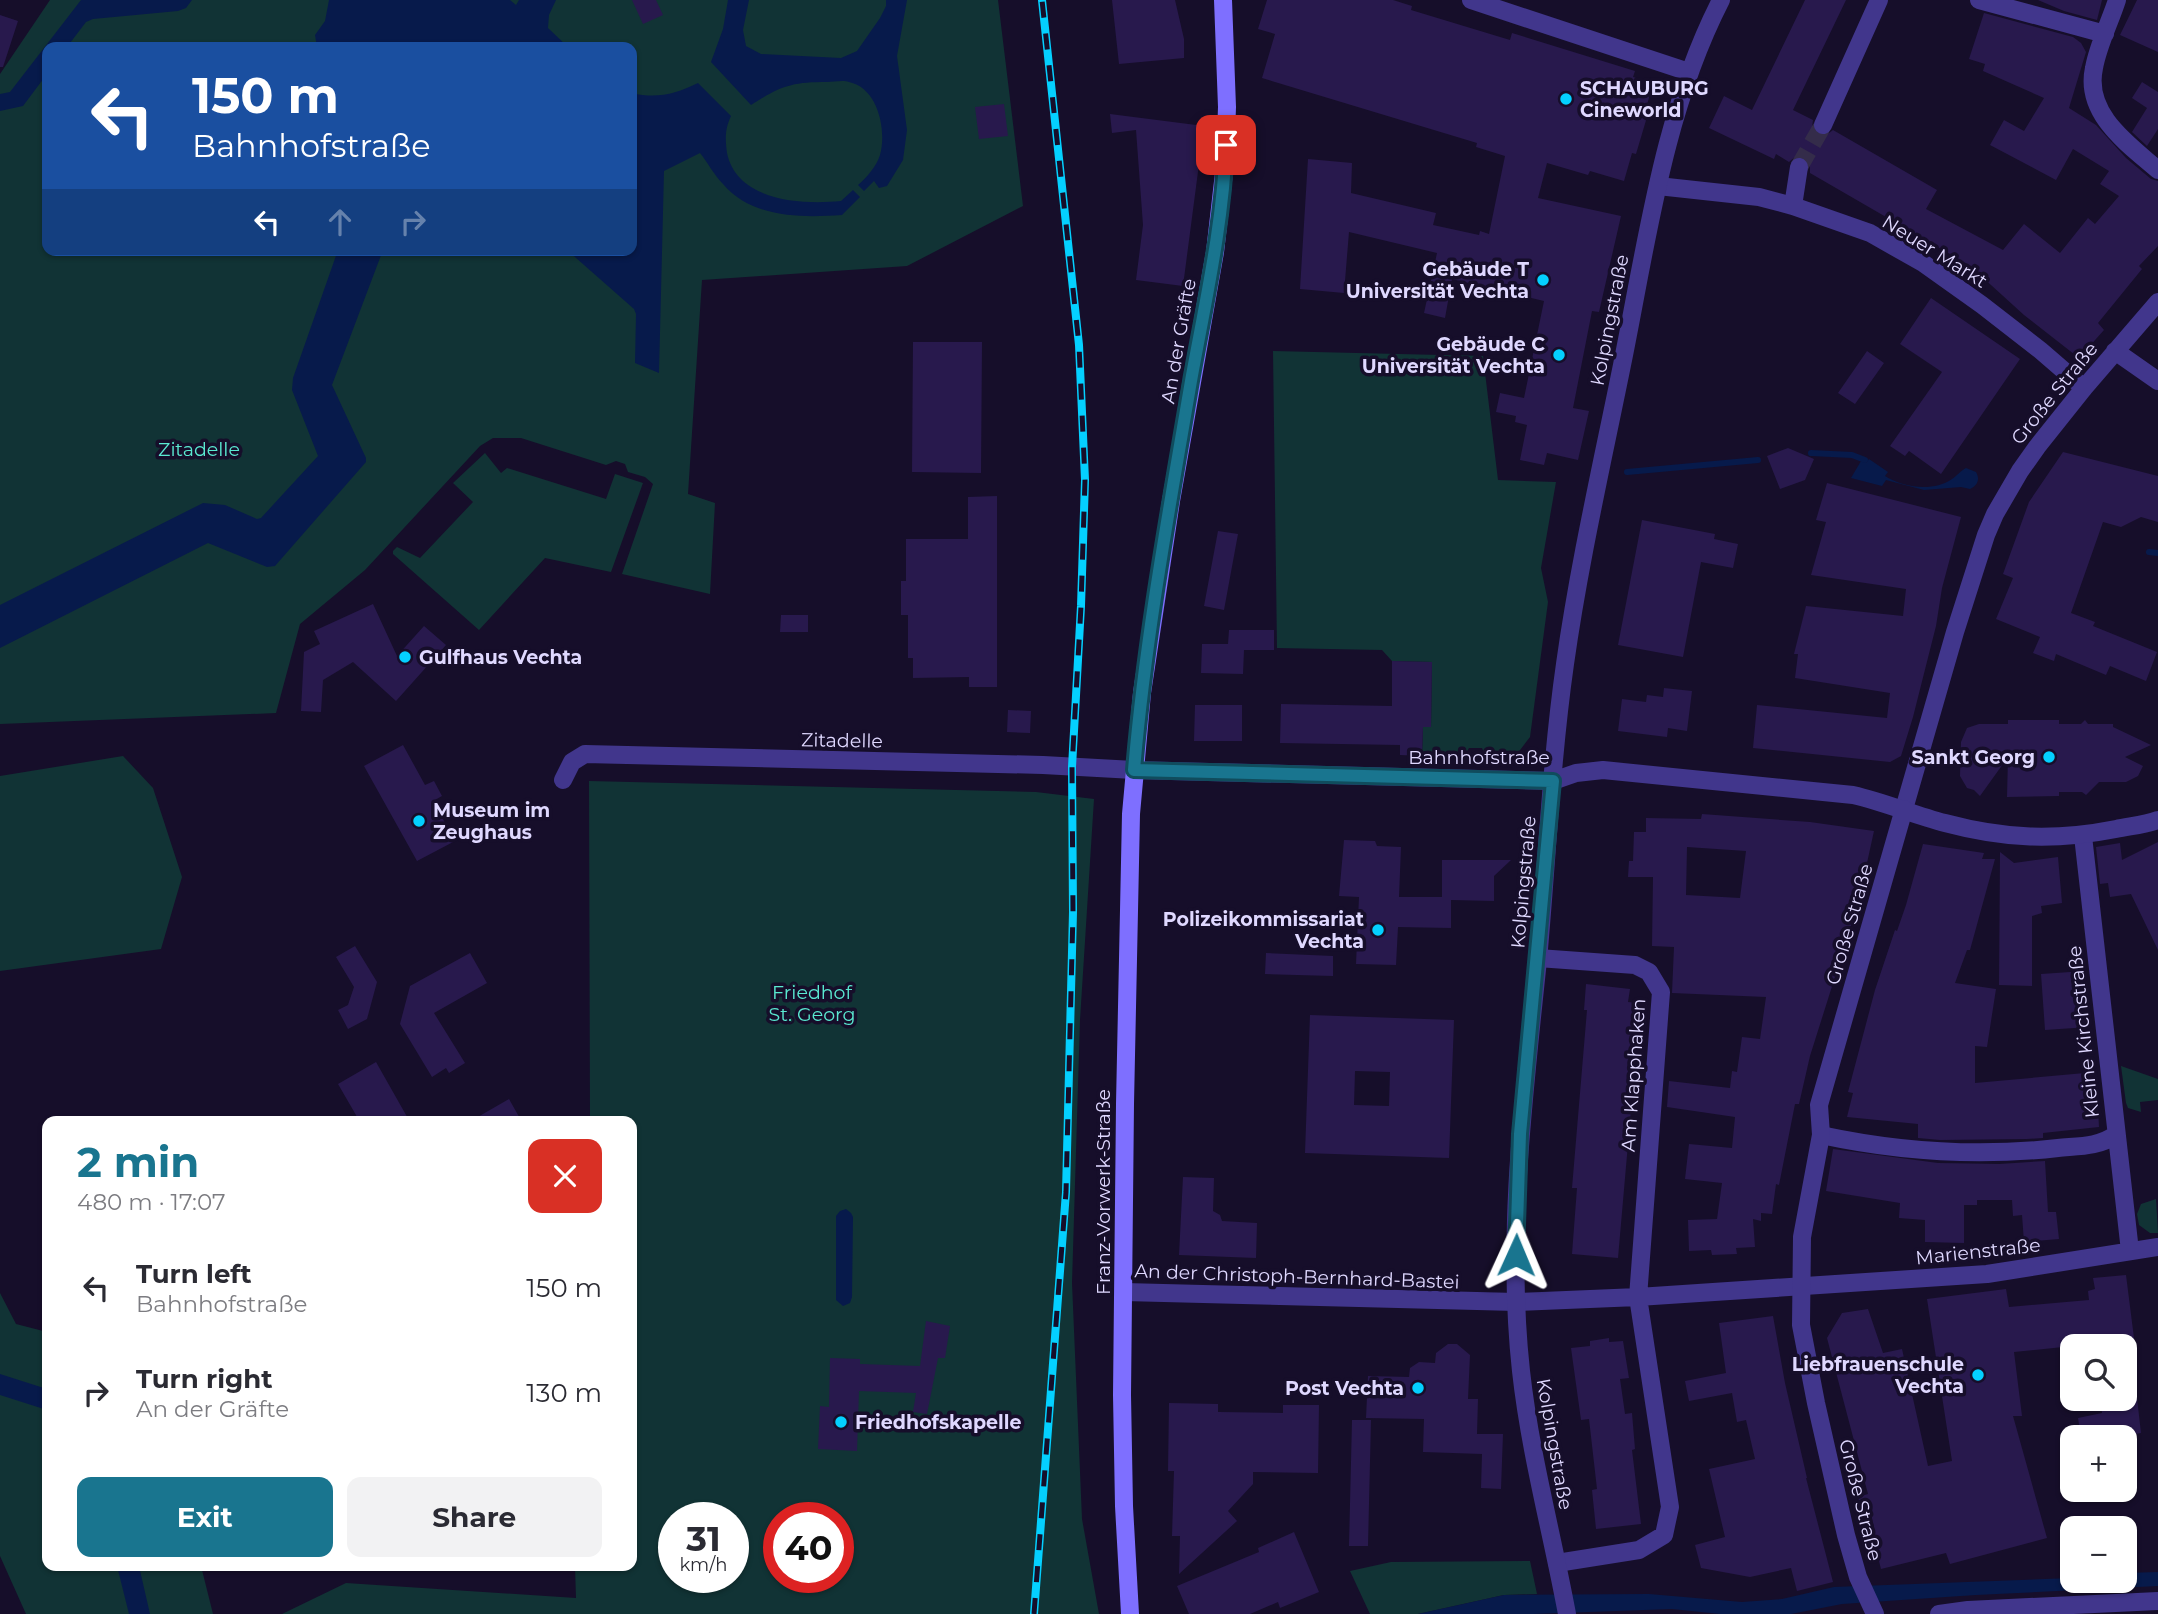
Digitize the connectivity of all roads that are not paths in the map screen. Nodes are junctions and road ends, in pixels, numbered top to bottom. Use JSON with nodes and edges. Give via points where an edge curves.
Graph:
{"nodes":[{"id":1,"x":1223,"y":0,"type":"edge"},
{"id":2,"x":1471,"y":0,"type":"edge"},
{"id":3,"x":1721,"y":0,"type":"edge"},
{"id":4,"x":1879,"y":0,"type":"edge"},
{"id":5,"x":1979,"y":0,"type":"edge"},
{"id":6,"x":2117,"y":0,"type":"edge"},
{"id":7,"x":2105,"y":34,"type":"junction"},
{"id":8,"x":1689,"y":72,"type":"junction"},
{"id":9,"x":1823,"y":125,"type":"tunnel mouth"},
{"id":10,"x":1799,"y":167,"type":"tunnel mouth"},
{"id":11,"x":2158,"y":170,"type":"edge"},
{"id":12,"x":1658,"y":186,"type":"junction"},
{"id":13,"x":1793,"y":206,"type":"junction"},
{"id":14,"x":2158,"y":302,"type":"edge"},
{"id":15,"x":2115,"y":351,"type":"junction"},
{"id":16,"x":2158,"y":381,"type":"edge"},
{"id":17,"x":2084,"y":387,"type":"junction"},
{"id":18,"x":1134,"y":770,"type":"junction"},
{"id":19,"x":563,"y":780,"type":"dead end"},
{"id":20,"x":1553,"y":781,"type":"junction"},
{"id":21,"x":1904,"y":809,"type":"junction"},
{"id":22,"x":2158,"y":820,"type":"edge"},
{"id":23,"x":2082,"y":836,"type":"junction"},
{"id":24,"x":1538,"y":958,"type":"junction"},
{"id":25,"x":1821,"y":1135,"type":"junction"},
{"id":26,"x":2115,"y":1135,"type":"junction"},
{"id":27,"x":2158,"y":1247,"type":"edge"},
{"id":28,"x":2130,"y":1251,"type":"junction"},
{"id":29,"x":1801,"y":1286,"type":"junction"},
{"id":30,"x":1124,"y":1292,"type":"junction"},
{"id":31,"x":1638,"y":1297,"type":"junction"},
{"id":32,"x":1516,"y":1302,"type":"junction"},
{"id":33,"x":1559,"y":1572,"type":"junction"},
{"id":34,"x":2158,"y":1601,"type":"edge"},
{"id":35,"x":1874,"y":1610,"type":"edge"},
{"id":36,"x":1130,"y":1614,"type":"edge"},
{"id":37,"x":1566,"y":1614,"type":"edge"},
{"id":38,"x":1939,"y":1614,"type":"edge"}],
"edges":[{"from":1,"to":18,"type":"main road","name":"An der Gräfte","via":[[1227,107],[1215,252],[1171,501]]},
{"from":2,"to":8,"type":"street"},
{"from":3,"to":8,"type":"street","name":"Kolpingstraße"},
{"from":4,"to":9,"type":"street"},
{"from":5,"to":7,"type":"street"},
{"from":6,"to":7,"type":"street"},
{"from":7,"to":11,"type":"street","via":[[2093,69],[2094,94],[2116,132]]},
{"from":8,"to":12,"type":"street","name":"Kolpingstraße"},
{"from":10,"to":13,"type":"street"},
{"from":12,"to":13,"type":"street","name":"Neuer Markt","via":[[1759,197]]},
{"from":12,"to":20,"type":"street","name":"Kolpingstraße","via":[[1565,665]]},
{"from":13,"to":17,"type":"street","name":"Neuer Markt","via":[[1870,233],[1923,263]]},
{"from":14,"to":15,"type":"street","name":"Große Straße"},
{"from":15,"to":16,"type":"street"},
{"from":15,"to":17,"type":"street","name":"Große Straße"},
{"from":17,"to":21,"type":"street","name":"Große Straße","via":[[2020,471],[1986,534]]},
{"from":18,"to":19,"type":"street","name":"Zitadelle","via":[[585,754],[572,762]]},
{"from":18,"to":20,"type":"street","name":"Bahnhofstraße"},
{"from":18,"to":30,"type":"main road","name":"Franz-Vorwerk-Straße"},
{"from":20,"to":21,"type":"street","name":"Bahnhofstraße","via":[[1603,770],[1853,794]]},
{"from":20,"to":24,"type":"street","name":"Kolpingstraße"},
{"from":21,"to":23,"type":"street","name":"Bahnhofstraße","via":[[1992,834]]},
{"from":21,"to":25,"type":"street","name":"Große Straße","via":[[1819,1105]]},
{"from":22,"to":23,"type":"street","name":"Bahnhofstraße"},
{"from":23,"to":26,"type":"street","name":"Kleine Kirchstraße"},
{"from":24,"to":31,"type":"street","name":"Am Klapphaken","via":[[1634,965],[1649,972],[1661,992]]},
{"from":24,"to":32,"type":"street","name":"Kolpingstraße","via":[[1520,1134]]},
{"from":25,"to":26,"type":"street","name":"Kleine Kirchstraße","via":[[1953,1154],[2090,1145]]},
{"from":25,"to":29,"type":"street","name":"Große Straße","via":[[1802,1237]]},
{"from":26,"to":28,"type":"street"},
{"from":27,"to":28,"type":"street","name":"Marienstraße"},
{"from":28,"to":29,"type":"street","name":"Marienstraße","via":[[1987,1274]]},
{"from":29,"to":31,"type":"street"},
{"from":29,"to":35,"type":"street","name":"Große Straße","via":[[1806,1357],[1846,1535]]},
{"from":30,"to":32,"type":"street","name":"An der Christoph-Bernhard-Bastei"},
{"from":30,"to":36,"type":"main road","name":"Franz-Vorwerk-Straße","via":[[1124,1506]]},
{"from":31,"to":32,"type":"street","name":"An der Christoph-Bernhard-Bastei"},
{"from":31,"to":33,"type":"street","name":"Am Klapphaken","via":[[1670,1507],[1664,1535],[1639,1550]]},
{"from":32,"to":33,"type":"street","name":"Kolpingstraße","via":[[1532,1450]]},
{"from":33,"to":37,"type":"street","name":"Kolpingstraße"},
{"from":34,"to":38,"type":"street"}]}
